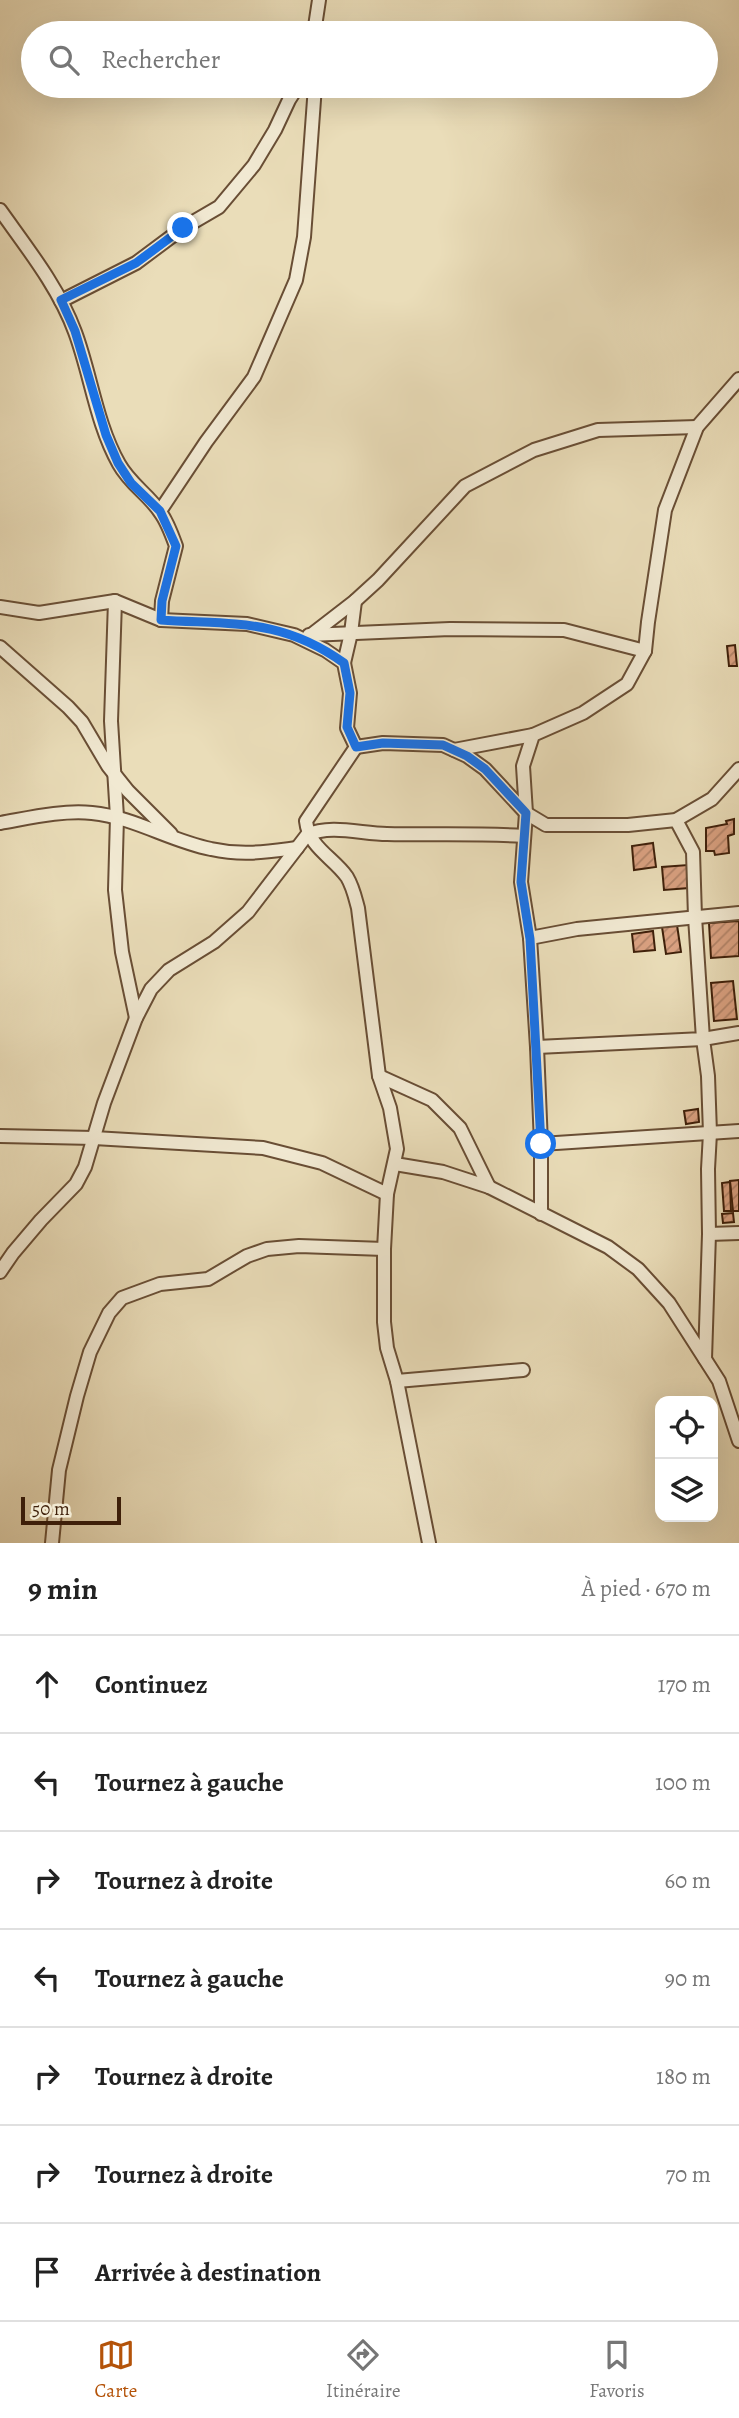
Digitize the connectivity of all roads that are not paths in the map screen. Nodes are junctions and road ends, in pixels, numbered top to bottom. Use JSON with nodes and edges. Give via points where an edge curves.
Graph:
{"nodes":[{"id":1,"x":319,"y":0,"type":"edge"},
{"id":2,"x":316,"y":21,"type":"edge"},
{"id":3,"x":290,"y":98,"type":"edge"},
{"id":4,"x":315,"y":98,"type":"edge"},
{"id":5,"x":0,"y":210,"type":"edge"},
{"id":6,"x":61,"y":300,"type":"junction"},
{"id":7,"x":739,"y":379,"type":"edge"},
{"id":8,"x":697,"y":426,"type":"junction"},
{"id":9,"x":160,"y":511,"type":"junction"},
{"id":10,"x":115,"y":601,"type":"junction"},
{"id":11,"x":355,"y":601,"type":"junction"},
{"id":12,"x":0,"y":607,"type":"edge"},
{"id":13,"x":161,"y":620,"type":"junction"},
{"id":14,"x":351,"y":633,"type":"junction"},
{"id":15,"x":294,"y":635,"type":"junction"},
{"id":16,"x":311,"y":635,"type":"junction"},
{"id":17,"x":0,"y":647,"type":"edge"},
{"id":18,"x":645,"y":651,"type":"junction"},
{"id":19,"x":344,"y":663,"type":"junction"},
{"id":20,"x":533,"y":735,"type":"junction"},
{"id":21,"x":356,"y":747,"type":"junction"},
{"id":22,"x":454,"y":750,"type":"junction"},
{"id":23,"x":739,"y":769,"type":"edge"},
{"id":24,"x":113,"y":772,"type":"junction"},
{"id":25,"x":526,"y":813,"type":"junction"},
{"id":26,"x":117,"y":817,"type":"junction"},
{"id":27,"x":676,"y":820,"type":"junction"},
{"id":28,"x":0,"y":822,"type":"edge"},
{"id":29,"x":307,"y":835,"type":"junction"},
{"id":30,"x":523,"y":835,"type":"junction"},
{"id":31,"x":174,"y":836,"type":"junction"},
{"id":32,"x":297,"y":848,"type":"junction"},
{"id":33,"x":739,"y":913,"type":"edge"},
{"id":34,"x":695,"y":917,"type":"junction"},
{"id":35,"x":530,"y":939,"type":"junction"},
{"id":36,"x":136,"y":1018,"type":"junction"},
{"id":37,"x":739,"y":1033,"type":"edge"},
{"id":38,"x":703,"y":1039,"type":"junction"},
{"id":39,"x":537,"y":1047,"type":"junction"},
{"id":40,"x":379,"y":1076,"type":"junction"},
{"id":41,"x":739,"y":1131,"type":"edge"},
{"id":42,"x":710,"y":1133,"type":"junction"},
{"id":43,"x":0,"y":1136,"type":"edge"},
{"id":44,"x":94,"y":1138,"type":"junction"},
{"id":45,"x":541,"y":1144,"type":"junction"},
{"id":46,"x":395,"y":1164,"type":"junction"},
{"id":47,"x":489,"y":1187,"type":"junction"},
{"id":48,"x":387,"y":1194,"type":"junction"},
{"id":49,"x":541,"y":1214,"type":"junction"},
{"id":50,"x":739,"y":1233,"type":"edge"},
{"id":51,"x":709,"y":1234,"type":"junction"},
{"id":52,"x":384,"y":1249,"type":"junction"},
{"id":53,"x":0,"y":1272,"type":"edge"},
{"id":54,"x":705,"y":1359,"type":"junction"},
{"id":55,"x":523,"y":1370,"type":"dead end"},
{"id":56,"x":397,"y":1381,"type":"junction"},
{"id":57,"x":739,"y":1441,"type":"edge"},
{"id":58,"x":52,"y":1543,"type":"edge"},
{"id":59,"x":429,"y":1543,"type":"edge"}],
"edges":[{"from":1,"to":2,"type":"street"},
{"from":3,"to":6,"type":"street","via":[[254,165],[219,207],[136,263]]},
{"from":4,"to":9,"type":"street","via":[[296,280],[254,377]]},
{"from":5,"to":6,"type":"street"},
{"from":6,"to":9,"type":"street","via":[[118,463]]},
{"from":7,"to":8,"type":"street"},
{"from":8,"to":11,"type":"street","via":[[598,430],[534,450],[465,486]]},
{"from":8,"to":18,"type":"street","via":[[665,510]]},
{"from":9,"to":13,"type":"street","via":[[176,546]]},
{"from":10,"to":12,"type":"street","via":[[38,613]]},
{"from":10,"to":13,"type":"street"},
{"from":10,"to":24,"type":"street"},
{"from":11,"to":14,"type":"street"},
{"from":11,"to":16,"type":"street"},
{"from":13,"to":15,"type":"street","via":[[247,624]]},
{"from":14,"to":16,"type":"street"},
{"from":14,"to":18,"type":"street","via":[[564,630]]},
{"from":14,"to":19,"type":"street"},
{"from":15,"to":16,"type":"street"},
{"from":15,"to":19,"type":"street"},
{"from":17,"to":24,"type":"street","via":[[68,707]]},
{"from":18,"to":20,"type":"street","via":[[627,684],[583,713]]},
{"from":19,"to":21,"type":"street","via":[[350,693],[347,727]]},
{"from":20,"to":22,"type":"street"},
{"from":20,"to":25,"type":"street","via":[[523,766]]},
{"from":21,"to":22,"type":"street","via":[[383,743],[443,745]]},
{"from":21,"to":29,"type":"street","via":[[306,821]]},
{"from":22,"to":25,"type":"street","via":[[485,769]]},
{"from":23,"to":27,"type":"street","via":[[712,799]]},
{"from":24,"to":26,"type":"street"},
{"from":24,"to":31,"type":"street"},
{"from":25,"to":27,"type":"street","via":[[546,825]]},
{"from":25,"to":30,"type":"street"},
{"from":26,"to":28,"type":"street","via":[[74,813]]},
{"from":26,"to":31,"type":"street"},
{"from":26,"to":36,"type":"street","via":[[117,916]]},
{"from":27,"to":34,"type":"street","via":[[693,852]]},
{"from":29,"to":30,"type":"street","via":[[330,830]]},
{"from":29,"to":32,"type":"street"},
{"from":29,"to":40,"type":"street","via":[[353,888]]},
{"from":30,"to":35,"type":"street","via":[[521,882]]},
{"from":31,"to":32,"type":"street","via":[[209,849],[248,855]]},
{"from":32,"to":36,"type":"street","via":[[248,912],[215,942],[169,970],[151,989]]},
{"from":33,"to":34,"type":"street"},
{"from":34,"to":35,"type":"street","via":[[578,929]]},
{"from":34,"to":38,"type":"street"},
{"from":35,"to":39,"type":"street"},
{"from":36,"to":44,"type":"street"},
{"from":37,"to":38,"type":"street"},
{"from":38,"to":39,"type":"street"},
{"from":38,"to":42,"type":"street"},
{"from":39,"to":45,"type":"street"},
{"from":40,"to":46,"type":"street","via":[[395,1134]]},
{"from":40,"to":47,"type":"street","via":[[432,1100],[460,1128]]},
{"from":41,"to":42,"type":"street"},
{"from":42,"to":45,"type":"street"},
{"from":42,"to":51,"type":"street"},
{"from":43,"to":44,"type":"street"},
{"from":44,"to":48,"type":"street","via":[[263,1148],[322,1163]]},
{"from":44,"to":53,"type":"street","via":[[76,1184]]},
{"from":45,"to":49,"type":"street"},
{"from":46,"to":47,"type":"street","via":[[443,1171]]},
{"from":46,"to":48,"type":"street"},
{"from":47,"to":49,"type":"street"},
{"from":48,"to":52,"type":"street"},
{"from":49,"to":54,"type":"street","via":[[608,1247],[638,1269],[669,1303]]},
{"from":50,"to":51,"type":"street"},
{"from":51,"to":54,"type":"street"},
{"from":52,"to":56,"type":"street","via":[[384,1322]]},
{"from":52,"to":58,"type":"street","via":[[267,1249],[208,1279],[160,1284],[121,1298],[90,1352],[77,1396],[59,1470]]},
{"from":54,"to":57,"type":"street","via":[[719,1381]]},
{"from":55,"to":56,"type":"street"},
{"from":56,"to":59,"type":"street"}]}
